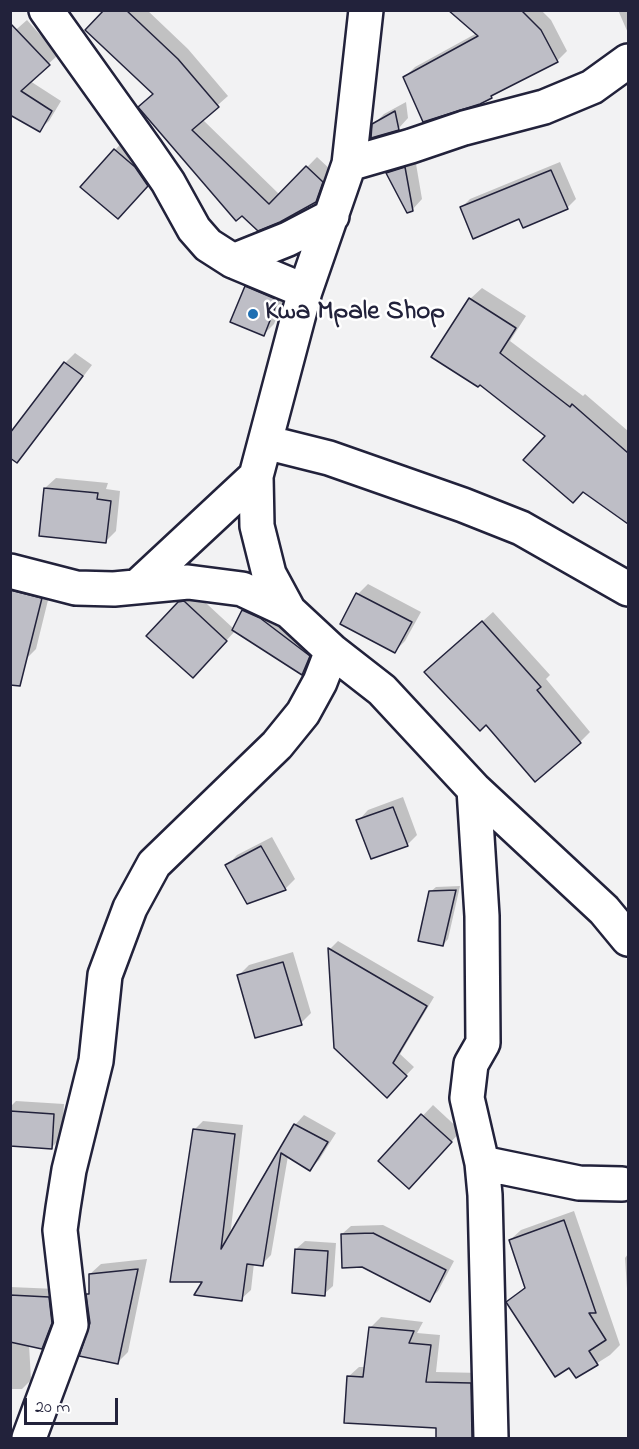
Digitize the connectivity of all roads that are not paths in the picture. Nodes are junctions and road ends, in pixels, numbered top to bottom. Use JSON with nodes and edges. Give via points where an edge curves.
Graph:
{"nodes":[{"id":1,"x":45,"y":10,"type":"edge"},
{"id":2,"x":366,"y":10,"type":"edge"},
{"id":3,"x":628,"y":61,"type":"edge"},
{"id":4,"x":349,"y":164,"type":"junction"},
{"id":5,"x":332,"y":216,"type":"junction"},
{"id":6,"x":232,"y":261,"type":"junction"},
{"id":7,"x":305,"y":291,"type":"junction"},
{"id":8,"x":265,"y":442,"type":"junction"},
{"id":9,"x":256,"y":476,"type":"junction"},
{"id":10,"x":10,"y":571,"type":"edge"},
{"id":11,"x":139,"y":585,"type":"junction"},
{"id":12,"x":628,"y":589,"type":"edge"},
{"id":13,"x":289,"y":611,"type":"junction"},
{"id":14,"x":332,"y":651,"type":"junction"},
{"id":15,"x":474,"y":789,"type":"junction"},
{"id":16,"x":616,"y":912,"type":"edge"},
{"id":17,"x":628,"y":939,"type":"edge"},
{"id":18,"x":482,"y":1163,"type":"junction"},
{"id":19,"x":626,"y":1182,"type":"edge"},
{"id":20,"x":29,"y":1438,"type":"edge"},
{"id":21,"x":491,"y":1438,"type":"edge"}],
"edges":[{"from":1,"to":6,"type":"street","via":[[168,182],[194,230]]},
{"from":2,"to":4,"type":"street"},
{"from":3,"to":4,"type":"street","via":[[591,87],[544,107]]},
{"from":4,"to":5,"type":"street"},
{"from":5,"to":6,"type":"street"},
{"from":5,"to":7,"type":"street"},
{"from":6,"to":7,"type":"street"},
{"from":7,"to":8,"type":"street"},
{"from":8,"to":9,"type":"street"},
{"from":8,"to":12,"type":"street","via":[[340,462],[512,524]]},
{"from":9,"to":11,"type":"street"},
{"from":9,"to":13,"type":"street","via":[[257,526],[269,574]]},
{"from":10,"to":11,"type":"street","via":[[76,588]]},
{"from":11,"to":13,"type":"street","via":[[188,582],[242,589]]},
{"from":13,"to":14,"type":"street"},
{"from":14,"to":15,"type":"street","via":[[382,690]]},
{"from":14,"to":20,"type":"street","via":[[303,713],[278,745],[154,864],[130,908],[105,975],[96,1061],[63,1208],[60,1230],[71,1325]]},
{"from":15,"to":16,"type":"street"},
{"from":15,"to":18,"type":"street","via":[[483,939],[483,1043],[471,1064],[467,1098]]},
{"from":16,"to":17,"type":"street"},
{"from":18,"to":19,"type":"street","via":[[579,1183]]},
{"from":18,"to":21,"type":"street"}]}
